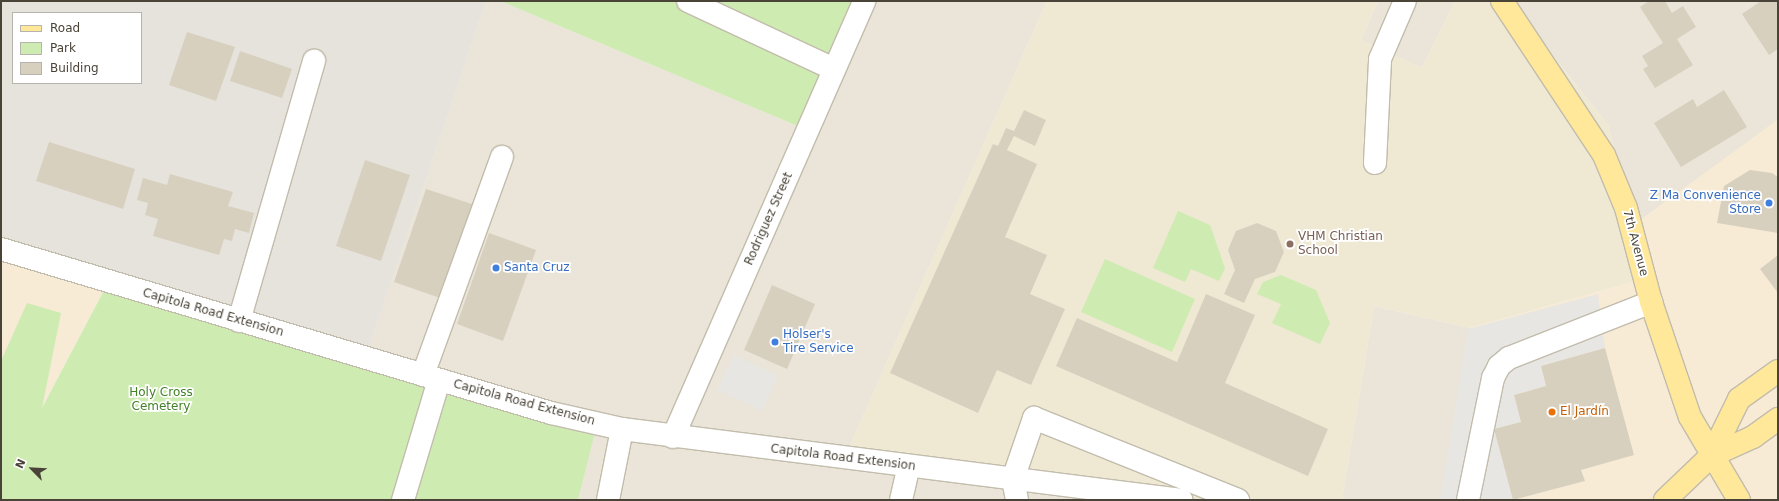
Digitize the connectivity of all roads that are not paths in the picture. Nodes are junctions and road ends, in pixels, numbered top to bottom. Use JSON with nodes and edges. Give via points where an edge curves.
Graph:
{"nodes":[{"id":1,"x":688,"y":1,"type":"edge"},
{"id":2,"x":864,"y":1,"type":"edge"},
{"id":3,"x":1405,"y":1,"type":"edge"},
{"id":4,"x":1502,"y":1,"type":"edge"},
{"id":5,"x":314,"y":61,"type":"dead end"},
{"id":6,"x":834,"y":69,"type":"junction"},
{"id":7,"x":502,"y":157,"type":"dead end"},
{"id":8,"x":1375,"y":164,"type":"dead end"},
{"id":9,"x":1,"y":249,"type":"edge"},
{"id":10,"x":1651,"y":302,"type":"junction"},
{"id":11,"x":239,"y":320,"type":"junction"},
{"id":12,"x":1778,"y":371,"type":"edge"},
{"id":13,"x":431,"y":377,"type":"junction"},
{"id":14,"x":1778,"y":419,"type":"edge"},
{"id":15,"x":622,"y":429,"type":"junction"},
{"id":16,"x":673,"y":438,"type":"junction"},
{"id":17,"x":1711,"y":456,"type":"junction"},
{"id":18,"x":909,"y":466,"type":"junction"},
{"id":19,"x":1015,"y":490,"type":"edge"},
{"id":20,"x":1115,"y":496,"type":"edge"},
{"id":21,"x":1144,"y":498,"type":"edge"},
{"id":22,"x":402,"y":500,"type":"edge"},
{"id":23,"x":608,"y":500,"type":"edge"},
{"id":24,"x":901,"y":500,"type":"edge"},
{"id":25,"x":1182,"y":500,"type":"edge"},
{"id":26,"x":1238,"y":500,"type":"edge"},
{"id":27,"x":1468,"y":500,"type":"edge"},
{"id":28,"x":1665,"y":500,"type":"edge"},
{"id":29,"x":1739,"y":500,"type":"edge"}],
"edges":[{"from":1,"to":6,"type":"street"},
{"from":2,"to":6,"type":"street","name":"Rodriguez Street"},
{"from":3,"to":8,"type":"street","via":[[1380,59]]},
{"from":4,"to":10,"type":"main road","name":"7th Avenue","via":[[1604,155],[1626,208]]},
{"from":5,"to":11,"type":"street"},
{"from":6,"to":16,"type":"street","name":"Rodriguez Street"},
{"from":7,"to":13,"type":"street"},
{"from":9,"to":11,"type":"street","name":"Capitola Road Extension"},
{"from":10,"to":17,"type":"main road","name":"7th Avenue","via":[[1690,417]]},
{"from":10,"to":27,"type":"street","via":[[1509,358],[1498,366],[1493,378]]},
{"from":11,"to":13,"type":"street","name":"Capitola Road Extension"},
{"from":12,"to":17,"type":"main road","via":[[1739,398]]},
{"from":13,"to":15,"type":"street","name":"Capitola Road Extension","via":[[551,413]]},
{"from":13,"to":22,"type":"street"},
{"from":14,"to":17,"type":"main road","via":[[1753,437]]},
{"from":15,"to":16,"type":"street","name":"Capitola Road Extension"},
{"from":15,"to":23,"type":"street"},
{"from":16,"to":18,"type":"street","name":"Capitola Road Extension"},
{"from":17,"to":28,"type":"main road"},
{"from":17,"to":29,"type":"main road","name":"7th Avenue"},
{"from":18,"to":19,"type":"street","name":"Capitola Road Extension"},
{"from":18,"to":24,"type":"street"},
{"from":19,"to":20,"type":"street","name":"Capitola Road Extension"},
{"from":19,"to":26,"type":"street","via":[[1034,418]]},
{"from":20,"to":21,"type":"street","name":"Capitola Road Extension"},
{"from":21,"to":25,"type":"street","name":"Capitola Road Extension"}]}
